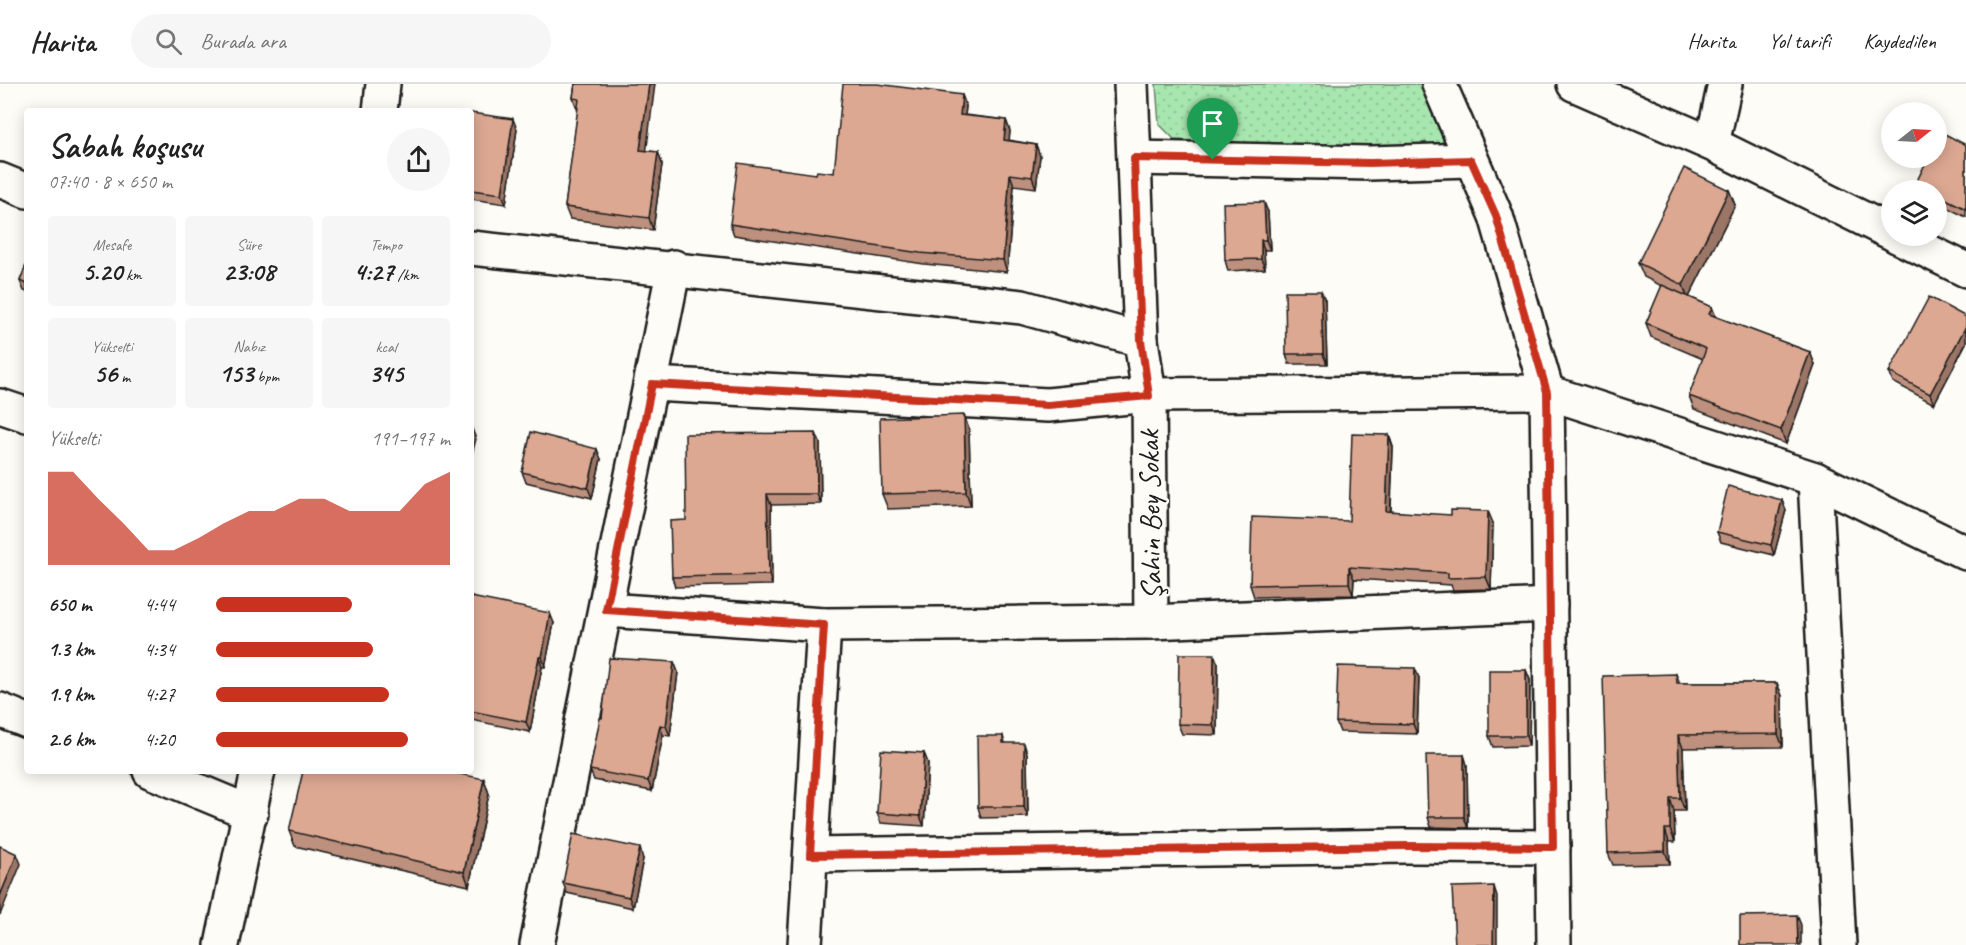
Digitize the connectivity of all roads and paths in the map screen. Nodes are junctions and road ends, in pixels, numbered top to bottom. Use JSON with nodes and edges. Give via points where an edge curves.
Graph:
{"nodes":[{"id":1,"x":383,"y":84,"type":"edge"},
{"id":2,"x":1131,"y":84,"type":"edge"},
{"id":3,"x":1439,"y":84,"type":"edge"},
{"id":4,"x":1574,"y":84,"type":"edge"},
{"id":5,"x":1725,"y":84,"type":"edge"},
{"id":6,"x":380,"y":108,"type":"edge"},
{"id":7,"x":1712,"y":144,"type":"junction"},
{"id":8,"x":1134,"y":158,"type":"junction"},
{"id":9,"x":1471,"y":160,"type":"junction"},
{"id":10,"x":0,"y":180,"type":"edge"},
{"id":11,"x":24,"y":190,"type":"edge"},
{"id":12,"x":1881,"y":228,"type":"edge"},
{"id":13,"x":1917,"y":246,"type":"edge"},
{"id":14,"x":474,"y":248,"type":"edge"},
{"id":15,"x":674,"y":267,"type":"junction"},
{"id":16,"x":1966,"y":270,"type":"edge"},
{"id":17,"x":1141,"y":340,"type":"junction"},
{"id":18,"x":652,"y":384,"type":"junction"},
{"id":19,"x":1547,"y":392,"type":"junction"},
{"id":20,"x":1149,"y":396,"type":"junction"},
{"id":21,"x":0,"y":406,"type":"edge"},
{"id":22,"x":24,"y":414,"type":"edge"},
{"id":23,"x":1815,"y":479,"type":"junction"},
{"id":24,"x":1966,"y":553,"type":"edge"},
{"id":25,"x":1550,"y":605,"type":"junction"},
{"id":26,"x":606,"y":610,"type":"junction"},
{"id":27,"x":1151,"y":622,"type":"junction"},
{"id":28,"x":824,"y":625,"type":"junction"},
{"id":29,"x":0,"y":710,"type":"edge"},
{"id":30,"x":24,"y":720,"type":"edge"},
{"id":31,"x":157,"y":774,"type":"edge"},
{"id":32,"x":258,"y":774,"type":"edge"},
{"id":33,"x":251,"y":813,"type":"junction"},
{"id":34,"x":1553,"y":847,"type":"junction"},
{"id":35,"x":810,"y":855,"type":"junction"},
{"id":36,"x":222,"y":945,"type":"edge"},
{"id":37,"x":537,"y":945,"type":"edge"},
{"id":38,"x":805,"y":945,"type":"edge"},
{"id":39,"x":1554,"y":945,"type":"edge"},
{"id":40,"x":1839,"y":945,"type":"edge"}],
"edges":[{"from":1,"to":6,"type":"street"},
{"from":2,"to":8,"type":"street","name":"Şahin Bey Sokak"},
{"from":3,"to":9,"type":"street"},
{"from":4,"to":7,"type":"street"},
{"from":5,"to":7,"type":"street"},
{"from":7,"to":12,"type":"street"},
{"from":8,"to":9,"type":"street","via":[[1370,163]]},
{"from":8,"to":17,"type":"street","name":"Şahin Bey Sokak"},
{"from":9,"to":19,"type":"street","via":[[1496,216]]},
{"from":10,"to":11,"type":"street"},
{"from":13,"to":16,"type":"street"},
{"from":14,"to":15,"type":"street"},
{"from":15,"to":17,"type":"street","via":[[1022,307]]},
{"from":15,"to":18,"type":"street"},
{"from":17,"to":20,"type":"street","name":"Şahin Bey Sokak"},
{"from":18,"to":20,"type":"street","via":[[1048,405]]},
{"from":18,"to":26,"type":"street"},
{"from":19,"to":20,"type":"street"},
{"from":19,"to":23,"type":"street"},
{"from":19,"to":25,"type":"street"},
{"from":20,"to":27,"type":"street","name":"Şahin Bey Sokak"},
{"from":21,"to":22,"type":"street"},
{"from":23,"to":24,"type":"street"},
{"from":23,"to":40,"type":"street"},
{"from":25,"to":27,"type":"street"},
{"from":25,"to":34,"type":"street"},
{"from":26,"to":28,"type":"street"},
{"from":26,"to":37,"type":"street"},
{"from":27,"to":28,"type":"street"},
{"from":28,"to":35,"type":"street"},
{"from":29,"to":30,"type":"street"},
{"from":31,"to":33,"type":"street"},
{"from":32,"to":33,"type":"street"},
{"from":33,"to":36,"type":"street"},
{"from":34,"to":35,"type":"street"},
{"from":34,"to":39,"type":"street"},
{"from":35,"to":38,"type":"street"}]}
